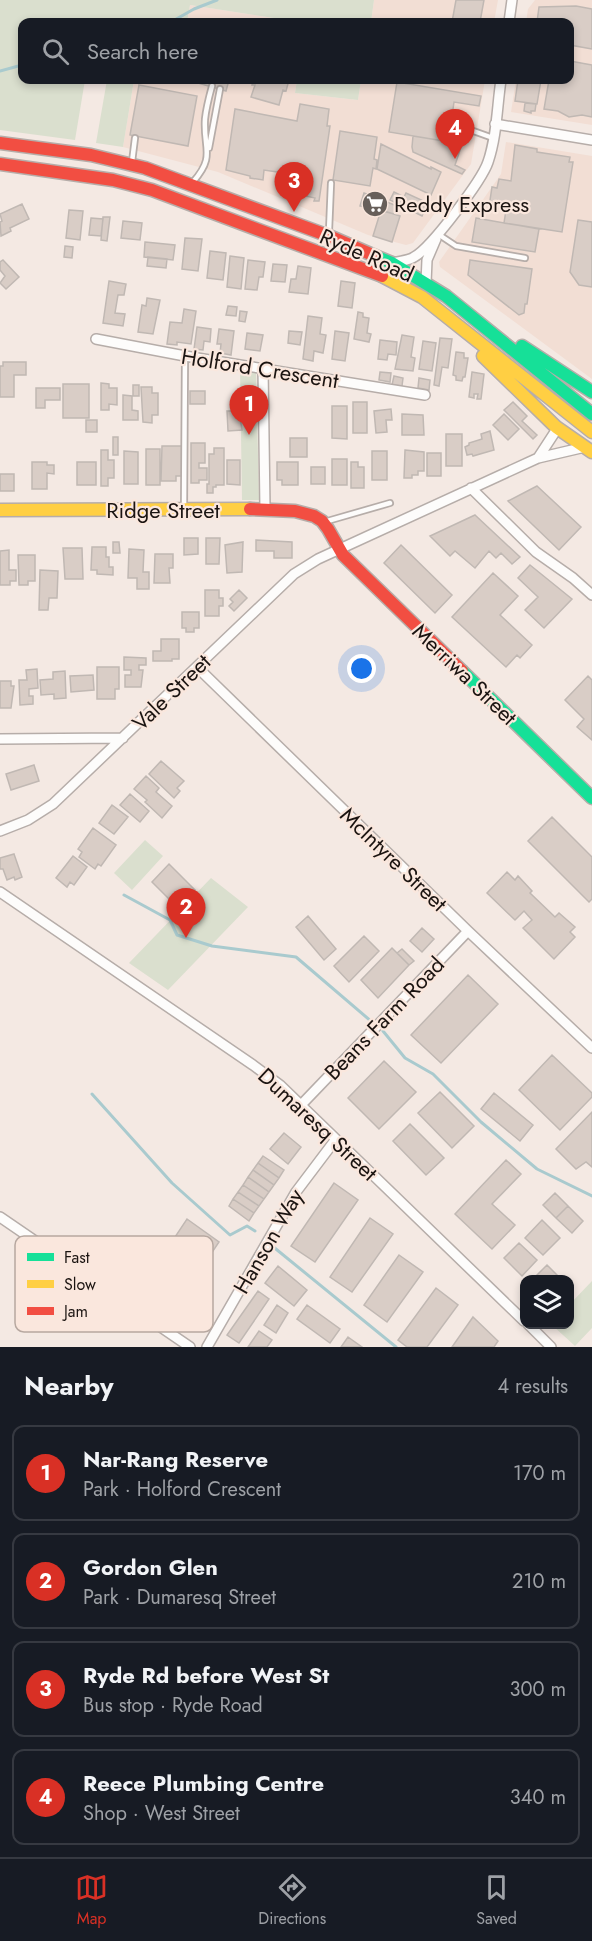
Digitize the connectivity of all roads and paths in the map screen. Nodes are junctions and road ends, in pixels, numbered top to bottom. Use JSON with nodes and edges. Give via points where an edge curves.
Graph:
{"nodes":[{"id":1,"x":512,"y":0,"type":"edge"},
{"id":2,"x":510,"y":18,"type":"edge"},
{"id":3,"x":500,"y":84,"type":"edge"},
{"id":4,"x":212,"y":87,"type":"dead end"},
{"id":5,"x":220,"y":89,"type":"dead end"},
{"id":6,"x":451,"y":123,"type":"dead end"},
{"id":7,"x":495,"y":124,"type":"junction"},
{"id":8,"x":135,"y":138,"type":"dead end"},
{"id":9,"x":493,"y":138,"type":"junction"},
{"id":10,"x":592,"y":140,"type":"edge"},
{"id":11,"x":0,"y":143,"type":"edge"},
{"id":12,"x":208,"y":154,"type":"junction"},
{"id":13,"x":0,"y":164,"type":"edge"},
{"id":14,"x":132,"y":164,"type":"junction"},
{"id":15,"x":331,"y":183,"type":"dead end"},
{"id":16,"x":191,"y":184,"type":"junction"},
{"id":17,"x":438,"y":234,"type":"junction"},
{"id":18,"x":329,"y":236,"type":"junction"},
{"id":19,"x":525,"y":258,"type":"dead end"},
{"id":20,"x":392,"y":262,"type":"junction"},
{"id":21,"x":426,"y":283,"type":"junction"},
{"id":22,"x":446,"y":296,"type":"junction"},
{"id":23,"x":422,"y":297,"type":"junction"},
{"id":24,"x":96,"y":339,"type":"dead end"},
{"id":25,"x":185,"y":356,"type":"junction"},
{"id":26,"x":263,"y":368,"type":"junction"},
{"id":27,"x":592,"y":392,"type":"edge"},
{"id":28,"x":425,"y":395,"type":"dead end"},
{"id":29,"x":592,"y":414,"type":"edge"},
{"id":30,"x":556,"y":427,"type":"junction"},
{"id":31,"x":592,"y":432,"type":"edge"},
{"id":32,"x":589,"y":450,"type":"edge"},
{"id":33,"x":538,"y":458,"type":"junction"},
{"id":34,"x":471,"y":488,"type":"junction"},
{"id":35,"x":390,"y":503,"type":"dead end"},
{"id":36,"x":0,"y":510,"type":"edge"},
{"id":37,"x":184,"y":510,"type":"junction"},
{"id":38,"x":265,"y":510,"type":"junction"},
{"id":39,"x":324,"y":522,"type":"junction"},
{"id":40,"x":340,"y":549,"type":"junction"},
{"id":41,"x":592,"y":595,"type":"edge"},
{"id":42,"x":197,"y":667,"type":"junction"},
{"id":43,"x":123,"y":738,"type":"junction"},
{"id":44,"x":0,"y":739,"type":"edge"},
{"id":45,"x":592,"y":798,"type":"edge"},
{"id":46,"x":0,"y":831,"type":"edge"},
{"id":47,"x":0,"y":892,"type":"edge"},
{"id":48,"x":468,"y":931,"type":"junction"},
{"id":49,"x":592,"y":1048,"type":"edge"},
{"id":50,"x":301,"y":1105,"type":"junction"},
{"id":51,"x":336,"y":1139,"type":"junction"},
{"id":52,"x":0,"y":1217,"type":"edge"},
{"id":53,"x":28,"y":1236,"type":"edge"},
{"id":54,"x":520,"y":1317,"type":"edge"},
{"id":55,"x":532,"y":1329,"type":"edge"},
{"id":56,"x":168,"y":1332,"type":"edge"},
{"id":57,"x":190,"y":1347,"type":"edge"},
{"id":58,"x":207,"y":1347,"type":"edge"},
{"id":59,"x":551,"y":1347,"type":"edge"}],
"edges":[{"from":1,"to":2,"type":"street"},
{"from":3,"to":7,"type":"street"},
{"from":4,"to":12,"type":"lane","via":[[205,120]]},
{"from":5,"to":12,"type":"lane"},
{"from":6,"to":9,"type":"lane"},
{"from":7,"to":9,"type":"street"},
{"from":7,"to":10,"type":"street"},
{"from":8,"to":14,"type":"lane"},
{"from":9,"to":17,"type":"street","via":[[488,163]]},
{"from":11,"to":14,"type":"main road","name":"Ryde Road"},
{"from":12,"to":16,"type":"lane","via":[[204,169]]},
{"from":13,"to":23,"type":"main road","name":"Ryde Road","via":[[113,180],[175,197],[349,262]]},
{"from":14,"to":16,"type":"main road","name":"Ryde Road"},
{"from":15,"to":18,"type":"lane"},
{"from":16,"to":18,"type":"main road","name":"Ryde Road"},
{"from":17,"to":19,"type":"lane","via":[[456,246]]},
{"from":17,"to":20,"type":"street","via":[[414,258]]},
{"from":17,"to":21,"type":"street","via":[[427,260]]},
{"from":18,"to":20,"type":"main road","name":"Ryde Road"},
{"from":20,"to":21,"type":"main road","name":"Ryde Road"},
{"from":21,"to":22,"type":"main road","name":"Ryde Road"},
{"from":22,"to":27,"type":"main road"},
{"from":22,"to":29,"type":"main road","name":"Ryde Road"},
{"from":23,"to":30,"type":"main road"},
{"from":23,"to":31,"type":"main road","name":"Ryde Road"},
{"from":24,"to":25,"type":"street","name":"Holford Crescent"},
{"from":25,"to":26,"type":"street","name":"Holford Crescent"},
{"from":25,"to":37,"type":"lane"},
{"from":26,"to":28,"type":"street","name":"Holford Crescent"},
{"from":26,"to":38,"type":"street"},
{"from":30,"to":32,"type":"main road"},
{"from":30,"to":33,"type":"street"},
{"from":32,"to":33,"type":"street"},
{"from":33,"to":34,"type":"street"},
{"from":34,"to":40,"type":"street"},
{"from":34,"to":41,"type":"street","via":[[536,552]]},
{"from":35,"to":39,"type":"lane"},
{"from":36,"to":37,"type":"main road","name":"Ridge Street"},
{"from":37,"to":38,"type":"main road","name":"Ridge Street"},
{"from":38,"to":39,"type":"main road","name":"Ridge Street","via":[[303,510]]},
{"from":39,"to":40,"type":"main road"},
{"from":40,"to":42,"type":"street","name":"Vale Street","via":[[294,574]]},
{"from":40,"to":45,"type":"main road","name":"Merriwa Street"},
{"from":42,"to":43,"type":"street","name":"Vale Street"},
{"from":42,"to":48,"type":"street","name":"McIntyre Street"},
{"from":43,"to":44,"type":"street"},
{"from":43,"to":46,"type":"street","name":"Vale Street","via":[[53,804]]},
{"from":47,"to":50,"type":"street","name":"Dumaresq Street","via":[[253,1065]]},
{"from":48,"to":49,"type":"street","name":"McIntyre Street"},
{"from":48,"to":50,"type":"street","name":"Beans Farm Road"},
{"from":50,"to":51,"type":"street","name":"Dumaresq Street"},
{"from":51,"to":54,"type":"street","name":"Dumaresq Street"},
{"from":51,"to":58,"type":"street","name":"Hanson Way","via":[[296,1192]]},
{"from":52,"to":53,"type":"street"},
{"from":55,"to":59,"type":"street","name":"Dumaresq Street"},
{"from":56,"to":57,"type":"street"}]}
